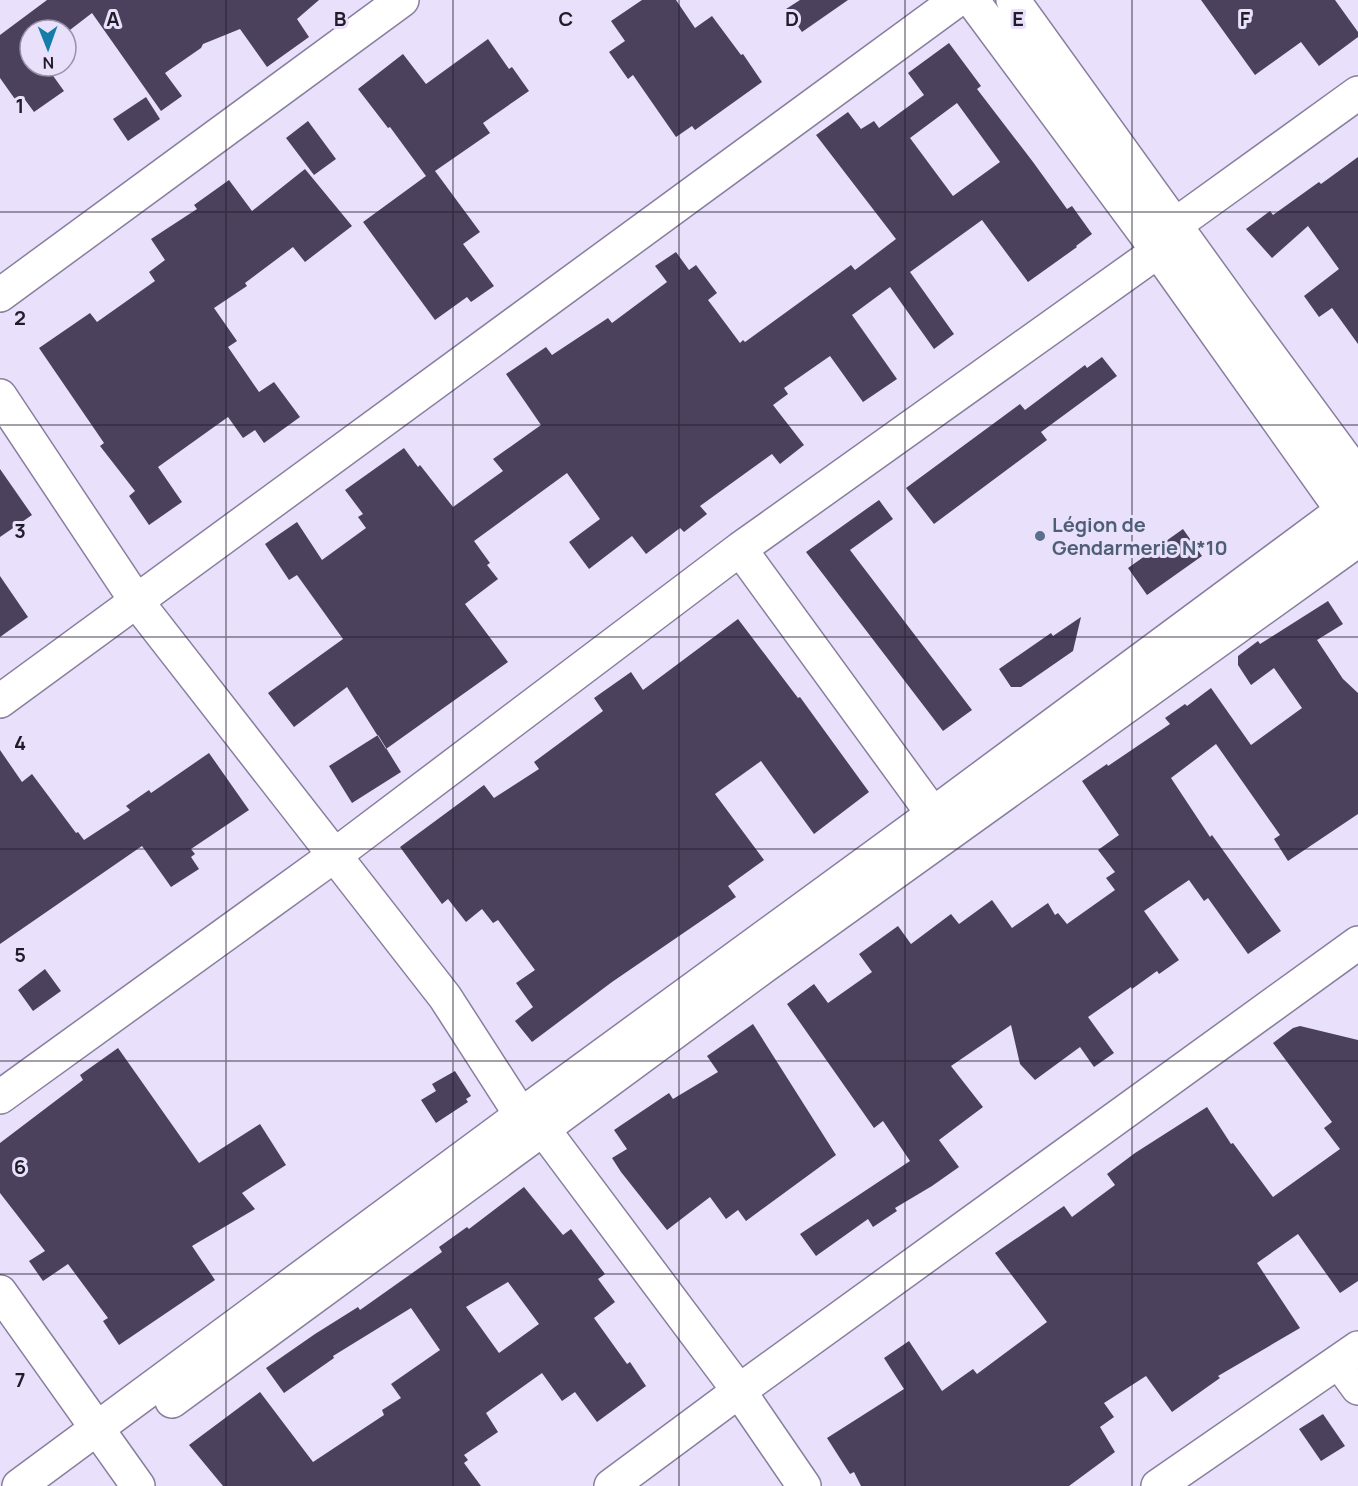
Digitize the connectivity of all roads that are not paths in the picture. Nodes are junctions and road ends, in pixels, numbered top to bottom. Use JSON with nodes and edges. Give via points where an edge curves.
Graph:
{"nodes":[{"id":1,"x":402,"y":0,"type":"edge"},
{"id":2,"x":957,"y":0,"type":"edge"},
{"id":3,"x":972,"y":0,"type":"edge"},
{"id":4,"x":1013,"y":0,"type":"edge"},
{"id":5,"x":1358,"y":93,"type":"edge"},
{"id":6,"x":1166,"y":238,"type":"junction"},
{"id":7,"x":0,"y":295,"type":"edge"},
{"id":8,"x":0,"y":396,"type":"edge"},
{"id":9,"x":1358,"y":476,"type":"edge"},
{"id":10,"x":1353,"y":512,"type":"edge"},
{"id":11,"x":1358,"y":540,"type":"edge"},
{"id":12,"x":740,"y":549,"type":"junction"},
{"id":13,"x":137,"y":602,"type":"junction"},
{"id":14,"x":0,"y":701,"type":"edge"},
{"id":15,"x":933,"y":813,"type":"junction"},
{"id":16,"x":335,"y":855,"type":"junction"},
{"id":17,"x":1358,"y":943,"type":"edge"},
{"id":18,"x":0,"y":1097,"type":"edge"},
{"id":19,"x":532,"y":1122,"type":"junction"},
{"id":20,"x":0,"y":1292,"type":"edge"},
{"id":21,"x":1348,"y":1355,"type":"edge"},
{"id":22,"x":1358,"y":1388,"type":"edge"},
{"id":23,"x":739,"y":1391,"type":"junction"},
{"id":24,"x":103,"y":1437,"type":"junction"},
{"id":25,"x":19,"y":1486,"type":"edge"},
{"id":26,"x":57,"y":1486,"type":"edge"},
{"id":27,"x":138,"y":1486,"type":"edge"},
{"id":28,"x":611,"y":1486,"type":"edge"},
{"id":29,"x":804,"y":1486,"type":"edge"},
{"id":30,"x":1158,"y":1486,"type":"edge"}],
"edges":[{"from":1,"to":7,"type":"street"},
{"from":2,"to":13,"type":"street"},
{"from":3,"to":6,"type":"street"},
{"from":4,"to":6,"type":"street"},
{"from":5,"to":6,"type":"street"},
{"from":6,"to":9,"type":"street"},
{"from":6,"to":10,"type":"street"},
{"from":6,"to":12,"type":"street"},
{"from":8,"to":13,"type":"street"},
{"from":10,"to":15,"type":"street"},
{"from":11,"to":19,"type":"street","via":[[763,966]]},
{"from":12,"to":15,"type":"street"},
{"from":12,"to":16,"type":"street"},
{"from":13,"to":14,"type":"street"},
{"from":13,"to":16,"type":"street"},
{"from":15,"to":19,"type":"street"},
{"from":16,"to":18,"type":"street"},
{"from":16,"to":19,"type":"street","via":[[445,997]]},
{"from":17,"to":23,"type":"street"},
{"from":19,"to":23,"type":"street"},
{"from":19,"to":24,"type":"street"},
{"from":20,"to":24,"type":"street"},
{"from":21,"to":22,"type":"street"},
{"from":21,"to":30,"type":"street"},
{"from":23,"to":28,"type":"street"},
{"from":23,"to":29,"type":"street"},
{"from":24,"to":25,"type":"street"},
{"from":24,"to":26,"type":"street"},
{"from":24,"to":27,"type":"street"}]}
